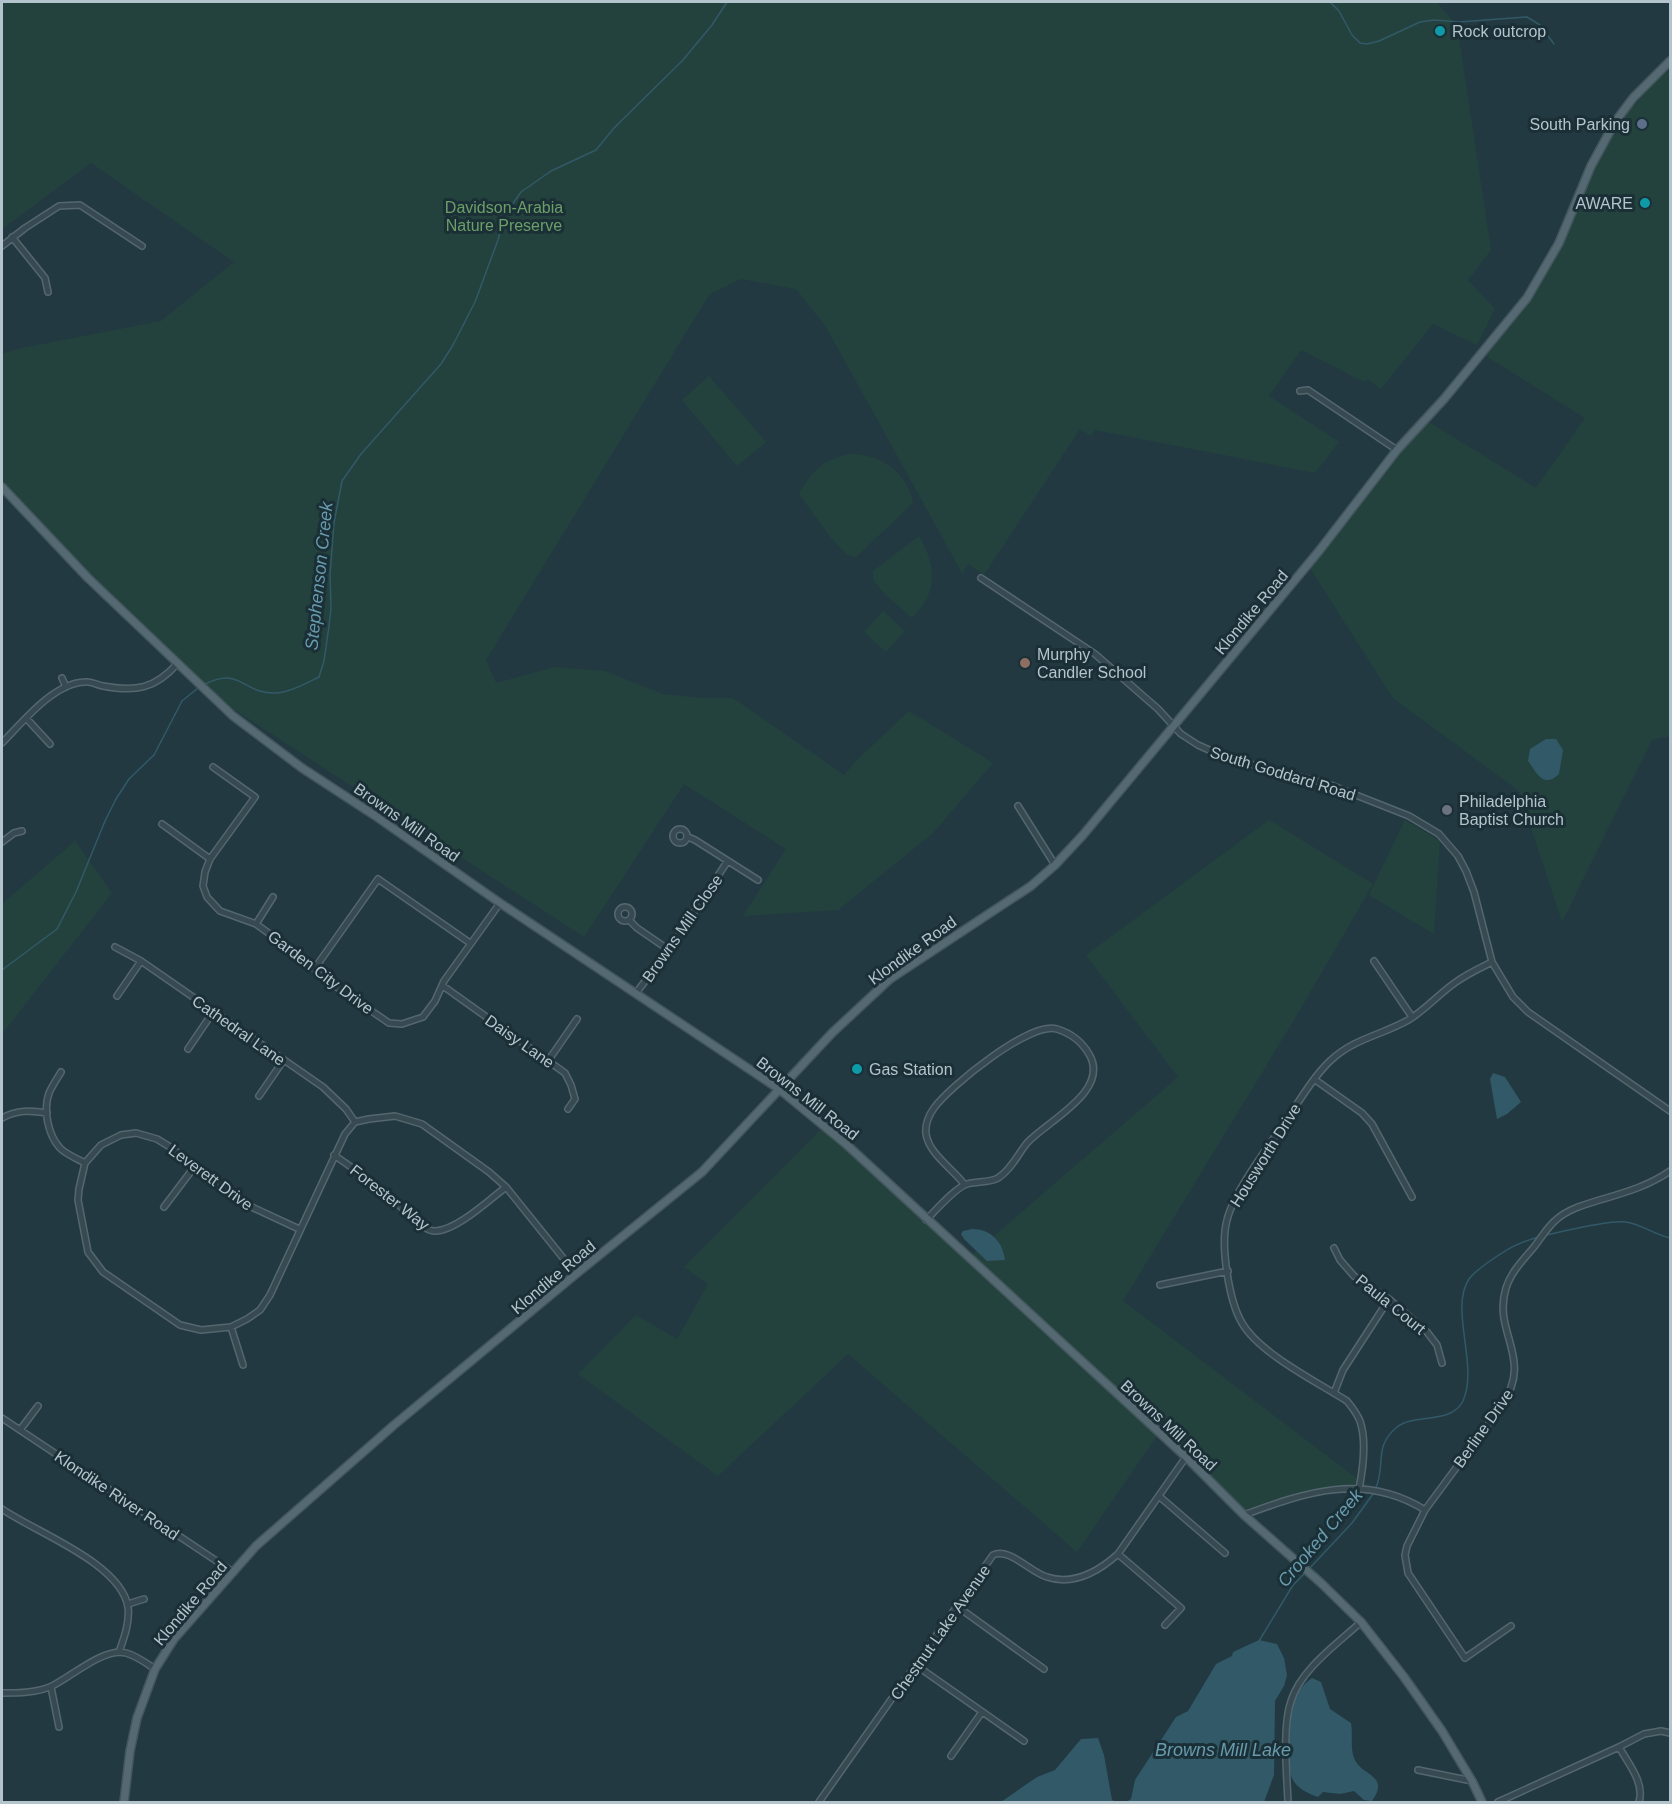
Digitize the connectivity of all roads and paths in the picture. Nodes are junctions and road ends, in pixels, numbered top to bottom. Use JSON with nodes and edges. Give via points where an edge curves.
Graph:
{"nodes":[{"id":1,"x":1671,"y":62,"type":"edge"},
{"id":2,"x":12,"y":237,"type":"junction"},
{"id":3,"x":2,"y":246,"type":"edge"},
{"id":4,"x":142,"y":246,"type":"dead end"},
{"id":5,"x":48,"y":292,"type":"dead end"},
{"id":6,"x":1300,"y":391,"type":"dead end"},
{"id":7,"x":1397,"y":450,"type":"junction"},
{"id":8,"x":2,"y":488,"type":"edge"},
{"id":9,"x":981,"y":578,"type":"dead end"},
{"id":10,"x":177,"y":664,"type":"junction"},
{"id":11,"x":62,"y":678,"type":"dead end"},
{"id":12,"x":66,"y":687,"type":"junction"},
{"id":13,"x":26,"y":718,"type":"junction"},
{"id":14,"x":1174,"y":725,"type":"junction"},
{"id":15,"x":2,"y":744,"type":"edge"},
{"id":16,"x":50,"y":744,"type":"dead end"},
{"id":17,"x":213,"y":767,"type":"dead end"},
{"id":18,"x":1018,"y":806,"type":"dead end"},
{"id":19,"x":162,"y":825,"type":"dead end"},
{"id":20,"x":22,"y":831,"type":"dead end"},
{"id":21,"x":688,"y":837,"type":"dead end"},
{"id":22,"x":2,"y":842,"type":"edge"},
{"id":23,"x":210,"y":859,"type":"junction"},
{"id":24,"x":727,"y":862,"type":"junction"},
{"id":25,"x":1055,"y":865,"type":"junction"},
{"id":26,"x":758,"y":880,"type":"dead end"},
{"id":27,"x":203,"y":886,"type":"junction"},
{"id":28,"x":194,"y":887,"type":"dead end"},
{"id":29,"x":273,"y":897,"type":"dead end"},
{"id":30,"x":500,"y":903,"type":"junction"},
{"id":31,"x":630,"y":920,"type":"dead end"},
{"id":32,"x":256,"y":924,"type":"junction"},
{"id":33,"x":470,"y":943,"type":"junction"},
{"id":34,"x":115,"y":947,"type":"dead end"},
{"id":35,"x":669,"y":950,"type":"junction"},
{"id":36,"x":141,"y":961,"type":"junction"},
{"id":37,"x":1374,"y":961,"type":"dead end"},
{"id":38,"x":1492,"y":962,"type":"junction"},
{"id":39,"x":315,"y":968,"type":"junction"},
{"id":40,"x":443,"y":986,"type":"junction"},
{"id":41,"x":636,"y":993,"type":"junction"},
{"id":42,"x":117,"y":996,"type":"dead end"},
{"id":43,"x":213,"y":1012,"type":"junction"},
{"id":44,"x":1412,"y":1017,"type":"junction"},
{"id":45,"x":577,"y":1019,"type":"dead end"},
{"id":46,"x":188,"y":1049,"type":"dead end"},
{"id":47,"x":548,"y":1060,"type":"junction"},
{"id":48,"x":284,"y":1061,"type":"junction"},
{"id":49,"x":61,"y":1072,"type":"dead end"},
{"id":50,"x":1314,"y":1079,"type":"junction"},
{"id":51,"x":779,"y":1089,"type":"junction"},
{"id":52,"x":259,"y":1096,"type":"dead end"},
{"id":53,"x":568,"y":1108,"type":"dead end"},
{"id":54,"x":1671,"y":1111,"type":"edge"},
{"id":55,"x":47,"y":1113,"type":"junction"},
{"id":56,"x":2,"y":1119,"type":"edge"},
{"id":57,"x":355,"y":1122,"type":"junction"},
{"id":58,"x":334,"y":1155,"type":"junction"},
{"id":59,"x":85,"y":1163,"type":"junction"},
{"id":60,"x":195,"y":1166,"type":"junction"},
{"id":61,"x":1671,"y":1171,"type":"edge"},
{"id":62,"x":964,"y":1184,"type":"junction"},
{"id":63,"x":506,"y":1187,"type":"junction"},
{"id":64,"x":1412,"y":1197,"type":"dead end"},
{"id":65,"x":164,"y":1207,"type":"dead end"},
{"id":66,"x":926,"y":1220,"type":"junction"},
{"id":67,"x":299,"y":1229,"type":"junction"},
{"id":68,"x":1334,"y":1248,"type":"dead end"},
{"id":69,"x":1228,"y":1271,"type":"junction"},
{"id":70,"x":576,"y":1274,"type":"junction"},
{"id":71,"x":1160,"y":1285,"type":"dead end"},
{"id":72,"x":1389,"y":1299,"type":"junction"},
{"id":73,"x":231,"y":1327,"type":"junction"},
{"id":74,"x":1442,"y":1363,"type":"dead end"},
{"id":75,"x":243,"y":1365,"type":"dead end"},
{"id":76,"x":1334,"y":1393,"type":"junction"},
{"id":77,"x":38,"y":1406,"type":"dead end"},
{"id":78,"x":2,"y":1418,"type":"edge"},
{"id":79,"x":20,"y":1431,"type":"junction"},
{"id":80,"x":1186,"y":1457,"type":"junction"},
{"id":81,"x":1359,"y":1489,"type":"junction"},
{"id":82,"x":1160,"y":1497,"type":"junction"},
{"id":83,"x":2,"y":1509,"type":"edge"},
{"id":84,"x":1425,"y":1510,"type":"junction"},
{"id":85,"x":1244,"y":1515,"type":"junction"},
{"id":86,"x":1225,"y":1553,"type":"dead end"},
{"id":87,"x":1118,"y":1554,"type":"junction"},
{"id":88,"x":233,"y":1572,"type":"junction"},
{"id":89,"x":144,"y":1599,"type":"dead end"},
{"id":90,"x":128,"y":1604,"type":"junction"},
{"id":91,"x":958,"y":1607,"type":"junction"},
{"id":92,"x":1361,"y":1622,"type":"junction"},
{"id":93,"x":1165,"y":1625,"type":"dead end"},
{"id":94,"x":1511,"y":1626,"type":"dead end"},
{"id":95,"x":119,"y":1652,"type":"junction"},
{"id":96,"x":916,"y":1666,"type":"junction"},
{"id":97,"x":155,"y":1669,"type":"junction"},
{"id":98,"x":1044,"y":1669,"type":"dead end"},
{"id":99,"x":51,"y":1687,"type":"junction"},
{"id":100,"x":2,"y":1693,"type":"edge"},
{"id":101,"x":982,"y":1712,"type":"junction"},
{"id":102,"x":59,"y":1727,"type":"dead end"},
{"id":103,"x":1671,"y":1733,"type":"edge"},
{"id":104,"x":1024,"y":1741,"type":"dead end"},
{"id":105,"x":1619,"y":1747,"type":"junction"},
{"id":106,"x":951,"y":1756,"type":"dead end"},
{"id":107,"x":1418,"y":1770,"type":"dead end"},
{"id":108,"x":1472,"y":1781,"type":"junction"},
{"id":109,"x":124,"y":1803,"type":"edge"},
{"id":110,"x":819,"y":1803,"type":"edge"},
{"id":111,"x":1288,"y":1803,"type":"edge"},
{"id":112,"x":1482,"y":1803,"type":"edge"},
{"id":113,"x":1498,"y":1803,"type":"edge"},
{"id":114,"x":1639,"y":1803,"type":"edge"}],
"edges":[{"from":1,"to":7,"type":"main road","name":"Klondike Road","via":[[1633,98],[1616,122],[1591,166],[1559,243],[1527,297],[1452,390]]},
{"from":2,"to":3,"type":"street"},
{"from":2,"to":4,"type":"street","via":[[59,206],[80,205]]},
{"from":2,"to":5,"type":"street","via":[[45,278]]},
{"from":6,"to":7,"type":"street","via":[[1308,390]]},
{"from":7,"to":14,"type":"main road","name":"Klondike Road","via":[[1319,551]]},
{"from":8,"to":10,"type":"main road","name":"Browns Mill Road"},
{"from":9,"to":14,"type":"street","name":"South Goddard Road","via":[[1095,654]]},
{"from":10,"to":12,"type":"street","via":[[167,676],[135,689],[85,682]]},
{"from":10,"to":30,"type":"main road","name":"Browns Mill Road","via":[[233,716],[302,768]]},
{"from":11,"to":12,"type":"street"},
{"from":12,"to":13,"type":"street","via":[[49,696]]},
{"from":13,"to":15,"type":"street"},
{"from":13,"to":16,"type":"street"},
{"from":14,"to":25,"type":"main road","name":"Klondike Road"},
{"from":14,"to":38,"type":"street","name":"South Goddard Road","via":[[1198,745],[1227,758],[1328,784],[1409,816],[1439,834],[1466,871]]},
{"from":17,"to":23,"type":"street","via":[[255,797]]},
{"from":18,"to":25,"type":"street"},
{"from":19,"to":23,"type":"street"},
{"from":20,"to":22,"type":"street"},
{"from":21,"to":24,"type":"street"},
{"from":23,"to":27,"type":"street"},
{"from":24,"to":26,"type":"street"},
{"from":24,"to":35,"type":"street","name":"Browns Mill Close"},
{"from":25,"to":51,"type":"main road","name":"Klondike Road","via":[[1031,886],[890,979]]},
{"from":27,"to":28,"type":"street"},
{"from":27,"to":32,"type":"street","name":"Garden City Drive","via":[[220,911]]},
{"from":29,"to":32,"type":"street"},
{"from":30,"to":33,"type":"street","name":"Garden City Drive"},
{"from":30,"to":41,"type":"main road","name":"Browns Mill Road"},
{"from":31,"to":35,"type":"street"},
{"from":32,"to":39,"type":"street","name":"Garden City Drive"},
{"from":33,"to":39,"type":"street","via":[[378,879]]},
{"from":33,"to":40,"type":"street","name":"Garden City Drive"},
{"from":34,"to":36,"type":"street","name":"Cathedral Lane"},
{"from":35,"to":41,"type":"street","name":"Browns Mill Close"},
{"from":36,"to":42,"type":"street"},
{"from":36,"to":43,"type":"street","name":"Cathedral Lane"},
{"from":37,"to":44,"type":"street"},
{"from":38,"to":44,"type":"street","name":"Housworth Drive","via":[[1456,981]]},
{"from":38,"to":54,"type":"street","name":"South Goddard Road","via":[[1513,997],[1528,1012]]},
{"from":39,"to":40,"type":"street","name":"Garden City Drive","via":[[322,977],[395,1024],[423,1017]]},
{"from":40,"to":47,"type":"street","name":"Daisy Lane"},
{"from":41,"to":51,"type":"main road","name":"Browns Mill Road"},
{"from":43,"to":46,"type":"street"},
{"from":43,"to":48,"type":"street","name":"Cathedral Lane"},
{"from":44,"to":50,"type":"street","name":"Housworth Drive","via":[[1348,1047]]},
{"from":45,"to":47,"type":"street"},
{"from":47,"to":53,"type":"street","name":"Daisy Lane","via":[[565,1073],[572,1085],[575,1099]]},
{"from":48,"to":52,"type":"street"},
{"from":48,"to":57,"type":"street","name":"Cathedral Lane","via":[[330,1092]]},
{"from":49,"to":55,"type":"street","via":[[49,1094]]},
{"from":50,"to":64,"type":"street","via":[[1372,1124]]},
{"from":50,"to":69,"type":"street","name":"Housworth Drive","via":[[1233,1204],[1224,1238]]},
{"from":51,"to":66,"type":"main road","name":"Browns Mill Road","via":[[847,1145]]},
{"from":51,"to":70,"type":"main road","name":"Klondike Road","via":[[702,1172]]},
{"from":55,"to":56,"type":"street","via":[[30,1110]]},
{"from":55,"to":59,"type":"street","via":[[60,1147]]},
{"from":57,"to":58,"type":"street"},
{"from":57,"to":63,"type":"street","via":[[395,1116],[422,1124]]},
{"from":58,"to":63,"type":"street","name":"Forester Way","via":[[373,1182],[422,1226],[434,1231],[471,1214]]},
{"from":58,"to":67,"type":"street"},
{"from":59,"to":60,"type":"street","name":"Leverett Drive","via":[[101,1145],[136,1133],[164,1142]]},
{"from":59,"to":73,"type":"street","via":[[78,1200],[88,1252],[94,1262],[180,1325],[201,1330]]},
{"from":60,"to":65,"type":"street"},
{"from":60,"to":67,"type":"street","name":"Leverett Drive","via":[[241,1202]]},
{"from":61,"to":84,"type":"street","name":"Berline Drive","via":[[1649,1184],[1565,1214],[1552,1223],[1518,1266],[1506,1287],[1503,1303],[1515,1366],[1512,1389]]},
{"from":62,"to":62,"type":"street","via":[[998,1178],[1028,1142],[1081,1098],[1092,1081],[1094,1069],[1092,1059],[1074,1037],[1060,1029],[1039,1030],[984,1062],[934,1107],[923,1124],[926,1133],[933,1150]]},
{"from":62,"to":66,"type":"street"},
{"from":63,"to":70,"type":"street"},
{"from":66,"to":80,"type":"main road","name":"Browns Mill Road"},
{"from":67,"to":73,"type":"street","via":[[260,1310]]},
{"from":68,"to":72,"type":"street","name":"Paula Court","via":[[1354,1276]]},
{"from":69,"to":71,"type":"street"},
{"from":69,"to":76,"type":"street","name":"Housworth Drive","via":[[1236,1310],[1250,1334]]},
{"from":70,"to":88,"type":"main road","name":"Klondike Road","via":[[280,1524]]},
{"from":72,"to":74,"type":"street","name":"Paula Court","via":[[1427,1332],[1437,1345]]},
{"from":72,"to":76,"type":"street","via":[[1343,1370]]},
{"from":73,"to":75,"type":"street"},
{"from":76,"to":81,"type":"street","name":"Housworth Drive","via":[[1347,1401],[1360,1422],[1363,1461]]},
{"from":77,"to":79,"type":"street"},
{"from":78,"to":79,"type":"street","name":"Klondike River Road"},
{"from":79,"to":88,"type":"street","name":"Klondike River Road"},
{"from":80,"to":82,"type":"street","name":"Chestnut Lake Avenue"},
{"from":80,"to":85,"type":"main road","name":"Browns Mill Road"},
{"from":81,"to":84,"type":"street","via":[[1393,1494]]},
{"from":81,"to":85,"type":"street","via":[[1326,1489]]},
{"from":82,"to":86,"type":"street"},
{"from":82,"to":87,"type":"street","name":"Chestnut Lake Avenue"},
{"from":83,"to":90,"type":"street","via":[[100,1568]]},
{"from":84,"to":94,"type":"street","name":"Berline Drive","via":[[1407,1546],[1408,1574],[1465,1658]]},
{"from":85,"to":92,"type":"main road","name":"Browns Mill Road"},
{"from":87,"to":91,"type":"street","name":"Chestnut Lake Avenue","via":[[1094,1573],[1060,1579],[1036,1573],[1008,1554],[998,1552]]},
{"from":87,"to":93,"type":"street","via":[[1181,1608]]},
{"from":88,"to":97,"type":"main road","name":"Klondike Road","via":[[174,1639]]},
{"from":89,"to":90,"type":"street"},
{"from":90,"to":95,"type":"street"},
{"from":91,"to":96,"type":"street","name":"Chestnut Lake Avenue"},
{"from":91,"to":98,"type":"street"},
{"from":92,"to":108,"type":"main road","name":"Browns Mill Road","via":[[1442,1731]]},
{"from":92,"to":111,"type":"street","via":[[1317,1662],[1290,1701]]},
{"from":95,"to":97,"type":"street"},
{"from":95,"to":99,"type":"street","via":[[82,1667]]},
{"from":96,"to":101,"type":"street"},
{"from":96,"to":110,"type":"street","name":"Chestnut Lake Avenue"},
{"from":97,"to":109,"type":"main road","name":"Klondike Road","via":[[137,1718]]},
{"from":99,"to":100,"type":"street"},
{"from":99,"to":102,"type":"street"},
{"from":101,"to":104,"type":"street"},
{"from":101,"to":106,"type":"street"},
{"from":103,"to":105,"type":"street","via":[[1653,1731]]},
{"from":105,"to":113,"type":"street"},
{"from":105,"to":114,"type":"street","via":[[1638,1783]]},
{"from":107,"to":108,"type":"street"},
{"from":108,"to":112,"type":"main road","name":"Browns Mill Road"}]}
